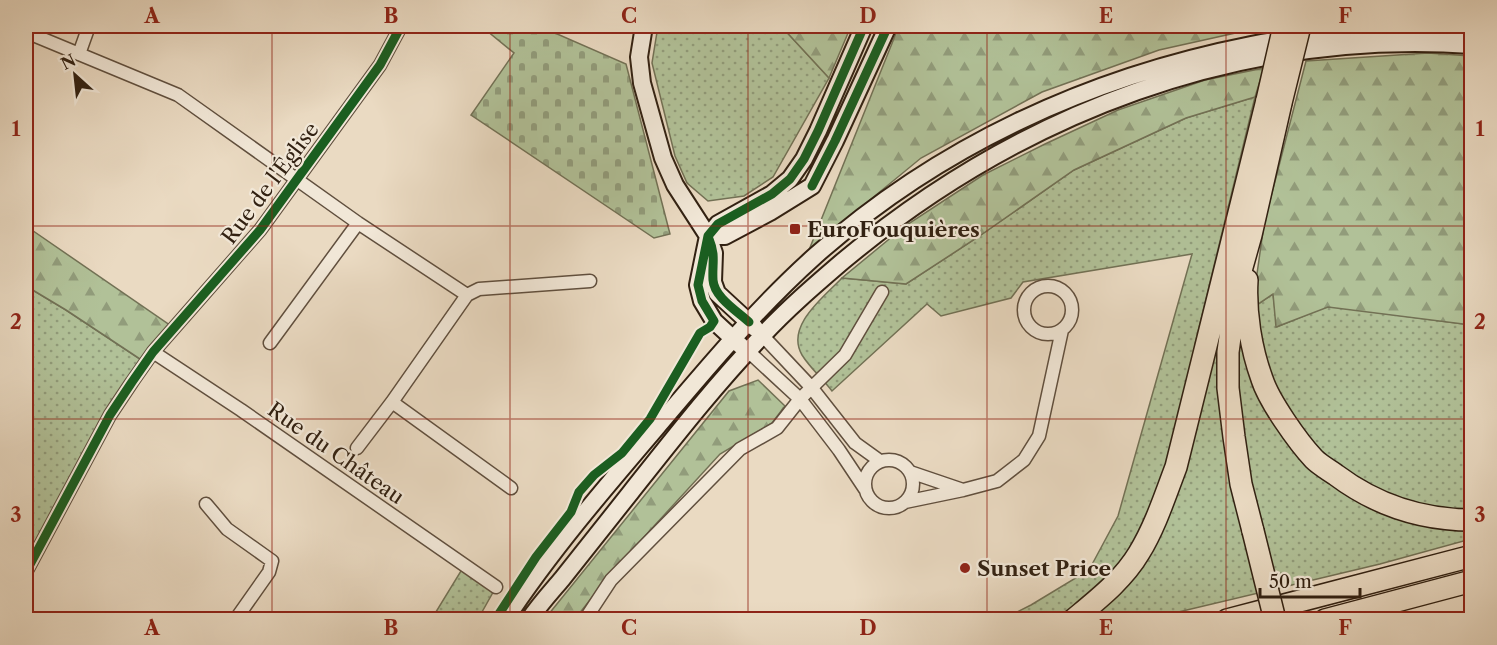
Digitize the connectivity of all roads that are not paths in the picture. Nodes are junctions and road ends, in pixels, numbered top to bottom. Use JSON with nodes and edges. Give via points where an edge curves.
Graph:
{"nodes":[{"id":1,"x":89,"y":26,"type":"edge"},
{"id":2,"x":401,"y":26,"type":"edge"},
{"id":3,"x":644,"y":26,"type":"edge"},
{"id":4,"x":864,"y":26,"type":"edge"},
{"id":5,"x":888,"y":26,"type":"edge"},
{"id":6,"x":1284,"y":26,"type":"edge"},
{"id":7,"x":1300,"y":26,"type":"edge"},
{"id":8,"x":26,"y":32,"type":"edge"},
{"id":9,"x":1472,"y":32,"type":"edge"},
{"id":10,"x":1472,"y":45,"type":"edge"},
{"id":11,"x":79,"y":54,"type":"junction"},
{"id":12,"x":1274,"y":102,"type":"junction"},
{"id":13,"x":298,"y":179,"type":"junction"},
{"id":14,"x":358,"y":223,"type":"junction"},
{"id":15,"x":708,"y":236,"type":"junction"},
{"id":16,"x":1242,"y":237,"type":"junction"},
{"id":17,"x":590,"y":281,"type":"dead end"},
{"id":18,"x":882,"y":292,"type":"dead end"},
{"id":19,"x":467,"y":295,"type":"junction"},
{"id":20,"x":748,"y":322,"type":"junction"},
{"id":21,"x":1062,"y":330,"type":"junction"},
{"id":22,"x":762,"y":335,"type":"junction"},
{"id":23,"x":733,"y":339,"type":"junction"},
{"id":24,"x":270,"y":343,"type":"dead end"},
{"id":25,"x":748,"y":351,"type":"junction"},
{"id":26,"x":153,"y":352,"type":"junction"},
{"id":27,"x":811,"y":387,"type":"junction"},
{"id":28,"x":800,"y":399,"type":"junction"},
{"id":29,"x":392,"y":402,"type":"junction"},
{"id":30,"x":357,"y":448,"type":"dead end"},
{"id":31,"x":880,"y":461,"type":"junction"},
{"id":32,"x":910,"y":472,"type":"junction"},
{"id":33,"x":511,"y":488,"type":"dead end"},
{"id":34,"x":866,"y":489,"type":"junction"},
{"id":35,"x":963,"y":490,"type":"junction"},
{"id":36,"x":905,"y":502,"type":"junction"},
{"id":37,"x":206,"y":504,"type":"dead end"},
{"id":38,"x":1472,"y":520,"type":"edge"},
{"id":39,"x":1248,"y":533,"type":"junction"},
{"id":40,"x":1472,"y":556,"type":"edge"},
{"id":41,"x":26,"y":572,"type":"edge"},
{"id":42,"x":1472,"y":581,"type":"edge"},
{"id":43,"x":496,"y":586,"type":"dead end"},
{"id":44,"x":586,"y":618,"type":"dead end"},
{"id":45,"x":234,"y":620,"type":"edge"},
{"id":46,"x":505,"y":620,"type":"edge"},
{"id":47,"x":529,"y":620,"type":"edge"},
{"id":48,"x":1073,"y":620,"type":"edge"},
{"id":49,"x":1227,"y":620,"type":"edge"},
{"id":50,"x":1266,"y":620,"type":"edge"},
{"id":51,"x":1275,"y":620,"type":"edge"},
{"id":52,"x":1325,"y":620,"type":"edge"}],
"edges":[{"from":1,"to":11,"type":"street"},
{"from":2,"to":13,"type":"street","name":"Rue de l'Église","via":[[380,65]]},
{"from":3,"to":15,"type":"main road","via":[[639,57],[642,83],[663,158],[675,185]]},
{"from":4,"to":15,"type":"main road","via":[[818,131],[790,179],[772,194],[718,224]]},
{"from":5,"to":15,"type":"main road","via":[[812,186],[725,236]]},
{"from":6,"to":12,"type":"highway","bridge":true},
{"from":7,"to":12,"type":"highway","bridge":true},
{"from":8,"to":11,"type":"street"},
{"from":9,"to":20,"type":"main road","via":[[1405,29],[1290,38],[1158,66],[1093,88],[1016,122],[909,183],[818,254]]},
{"from":10,"to":22,"type":"main road","via":[[1334,47],[1261,57],[1197,71],[1097,106],[1022,141],[907,211],[821,280]]},
{"from":11,"to":13,"type":"street","via":[[178,95]]},
{"from":12,"to":16,"type":"highway"},
{"from":13,"to":14,"type":"street"},
{"from":13,"to":26,"type":"street","name":"Rue de l'Église","via":[[255,236]]},
{"from":14,"to":19,"type":"street"},
{"from":14,"to":24,"type":"street"},
{"from":15,"to":20,"type":"main road","via":[[714,253],[713,282],[717,293]]},
{"from":15,"to":23,"type":"main road","via":[[698,285],[702,302],[714,321]]},
{"from":16,"to":38,"type":"highway","via":[[1251,341],[1262,381],[1314,460],[1350,486],[1394,508],[1426,517]]},
{"from":16,"to":39,"type":"highway","via":[[1220,352],[1220,387],[1225,440]]},
{"from":16,"to":48,"type":"highway","via":[[1160,510],[1139,554],[1108,591]]},
{"from":17,"to":19,"type":"street","via":[[479,289]]},
{"from":18,"to":27,"type":"street","via":[[845,356]]},
{"from":19,"to":29,"type":"street"},
{"from":20,"to":22,"type":"main road"},
{"from":20,"to":23,"type":"main road"},
{"from":21,"to":21,"type":"street","via":[[1045,335],[1030,328],[1023,313],[1033,291],[1055,287],[1068,296],[1071,318]]},
{"from":21,"to":35,"type":"street","via":[[1039,436],[1024,460],[997,481]]},
{"from":22,"to":25,"type":"main road"},
{"from":22,"to":27,"type":"street"},
{"from":23,"to":25,"type":"main road"},
{"from":23,"to":46,"type":"main road","via":[[528,584]]},
{"from":25,"to":28,"type":"street"},
{"from":25,"to":47,"type":"main road"},
{"from":26,"to":41,"type":"street","name":"Rue de l'Église","via":[[110,415]]},
{"from":26,"to":43,"type":"street","name":"Rue du Château"},
{"from":27,"to":28,"type":"street"},
{"from":27,"to":31,"type":"street","via":[[855,443]]},
{"from":28,"to":34,"type":"street"},
{"from":28,"to":44,"type":"street","via":[[777,428],[740,449],[611,580]]},
{"from":29,"to":30,"type":"street"},
{"from":29,"to":33,"type":"street"},
{"from":31,"to":32,"type":"street","via":[[900,462]]},
{"from":31,"to":34,"type":"street","via":[[868,473]]},
{"from":32,"to":35,"type":"street"},
{"from":32,"to":36,"type":"street","via":[[913,488]]},
{"from":34,"to":36,"type":"street","via":[[878,506],[892,508]]},
{"from":35,"to":36,"type":"street"},
{"from":37,"to":45,"type":"street","via":[[227,529],[272,561],[269,572]]},
{"from":39,"to":50,"type":"highway"},
{"from":39,"to":51,"type":"highway","bridge":true},
{"from":40,"to":49,"type":"highway"},
{"from":42,"to":52,"type":"highway"}]}
